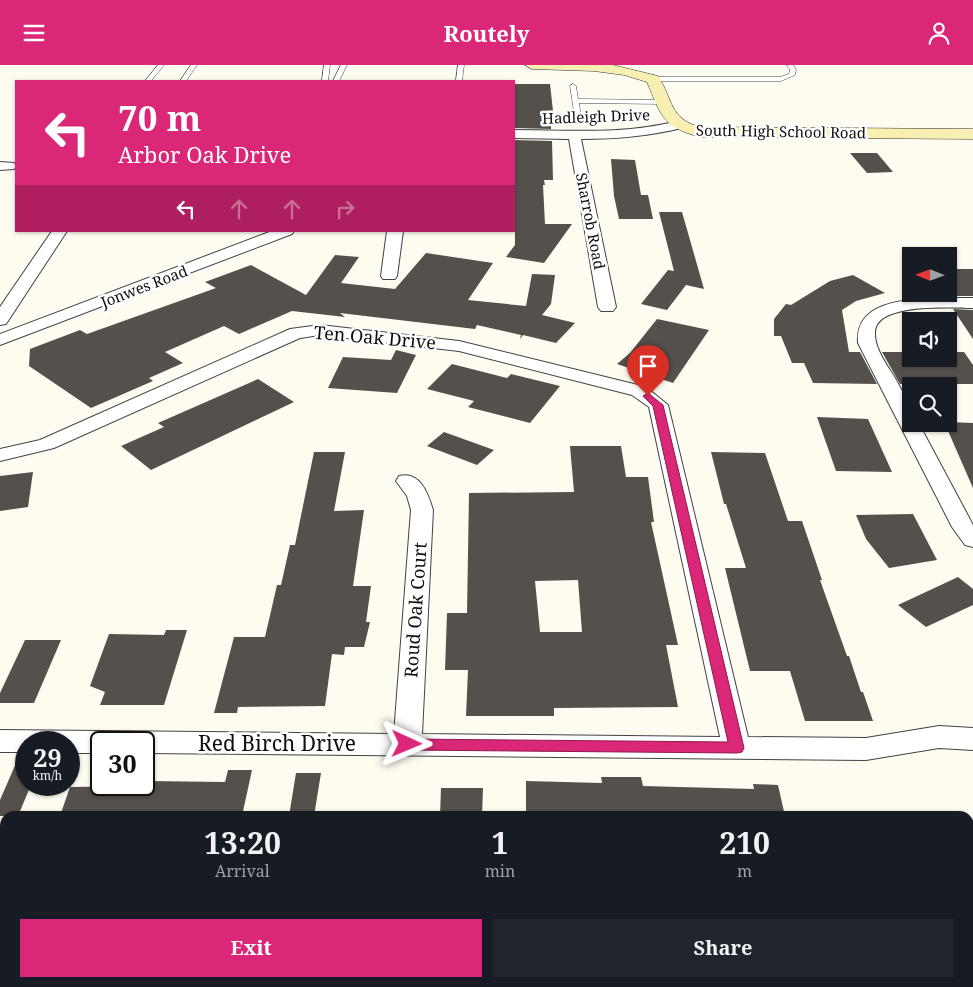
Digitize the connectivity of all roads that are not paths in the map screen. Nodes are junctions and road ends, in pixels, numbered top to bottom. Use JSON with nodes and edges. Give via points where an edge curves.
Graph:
{"nodes":[{"id":1,"x":161,"y":65,"type":"edge"},
{"id":2,"x":194,"y":65,"type":"edge"},
{"id":3,"x":327,"y":65,"type":"edge"},
{"id":4,"x":344,"y":65,"type":"edge"},
{"id":5,"x":460,"y":65,"type":"edge"},
{"id":6,"x":532,"y":65,"type":"edge"},
{"id":7,"x":595,"y":65,"type":"edge"},
{"id":8,"x":790,"y":65,"type":"edge"},
{"id":9,"x":654,"y":79,"type":"junction"},
{"id":10,"x":149,"y":80,"type":"edge"},
{"id":11,"x":184,"y":80,"type":"edge"},
{"id":12,"x":325,"y":80,"type":"edge"},
{"id":13,"x":336,"y":80,"type":"edge"},
{"id":14,"x":459,"y":80,"type":"edge"},
{"id":15,"x":573,"y":86,"type":"dead end"},
{"id":16,"x":575,"y":101,"type":"junction"},
{"id":17,"x":664,"y":102,"type":"junction"},
{"id":18,"x":578,"y":118,"type":"dead end"},
{"id":19,"x":678,"y":125,"type":"junction"},
{"id":20,"x":973,"y":133,"type":"edge"},
{"id":21,"x":515,"y":134,"type":"edge"},
{"id":22,"x":574,"y":134,"type":"junction"},
{"id":23,"x":59,"y":232,"type":"edge"},
{"id":24,"x":284,"y":232,"type":"edge"},
{"id":25,"x":395,"y":232,"type":"edge"},
{"id":26,"x":389,"y":276,"type":"dead end"},
{"id":27,"x":973,"y":303,"type":"edge"},
{"id":28,"x":607,"y":307,"type":"dead end"},
{"id":29,"x":0,"y":321,"type":"edge"},
{"id":30,"x":0,"y":340,"type":"edge"},
{"id":31,"x":0,"y":455,"type":"edge"},
{"id":32,"x":407,"y":481,"type":"dead end"},
{"id":33,"x":973,"y":540,"type":"edge"},
{"id":34,"x":973,"y":739,"type":"edge"},
{"id":35,"x":0,"y":741,"type":"edge"},
{"id":36,"x":407,"y":744,"type":"junction"},
{"id":37,"x":737,"y":748,"type":"junction"}],
"edges":[{"from":1,"to":10,"type":"lane"},
{"from":2,"to":11,"type":"lane"},
{"from":3,"to":12,"type":"lane"},
{"from":4,"to":13,"type":"lane"},
{"from":5,"to":14,"type":"lane"},
{"from":6,"to":7,"type":"street"},
{"from":7,"to":9,"type":"street","via":[[637,71]]},
{"from":8,"to":9,"type":"lane","via":[[792,75],[781,79]]},
{"from":9,"to":17,"type":"street","name":"South High School Road"},
{"from":15,"to":16,"type":"lane"},
{"from":16,"to":17,"type":"lane"},
{"from":16,"to":18,"type":"lane"},
{"from":17,"to":19,"type":"street","name":"South High School Road","via":[[671,120]]},
{"from":19,"to":20,"type":"street","name":"South High School Road","via":[[714,133]]},
{"from":19,"to":22,"type":"street","name":"Hadleigh Drive","via":[[628,134]]},
{"from":21,"to":22,"type":"street","name":"Hadleigh Drive"},
{"from":22,"to":28,"type":"street","name":"Sharrob Road"},
{"from":23,"to":29,"type":"street"},
{"from":24,"to":30,"type":"street","name":"Jonwes Road"},
{"from":25,"to":26,"type":"street"},
{"from":27,"to":33,"type":"street","via":[[917,304],[896,308],[876,317],[868,326],[867,343],[963,527]]},
{"from":31,"to":37,"type":"street","name":"Ten Oak Drive","via":[[47,444],[296,333],[311,330],[459,346],[639,391],[658,405]]},
{"from":32,"to":36,"type":"street","name":"Roud Oak Court","via":[[418,495],[422,510]]},
{"from":34,"to":37,"type":"street","name":"Red Birch Drive","via":[[939,737],[876,749]]},
{"from":35,"to":36,"type":"street","name":"Red Birch Drive"},
{"from":36,"to":37,"type":"street","name":"Red Birch Drive"}]}
